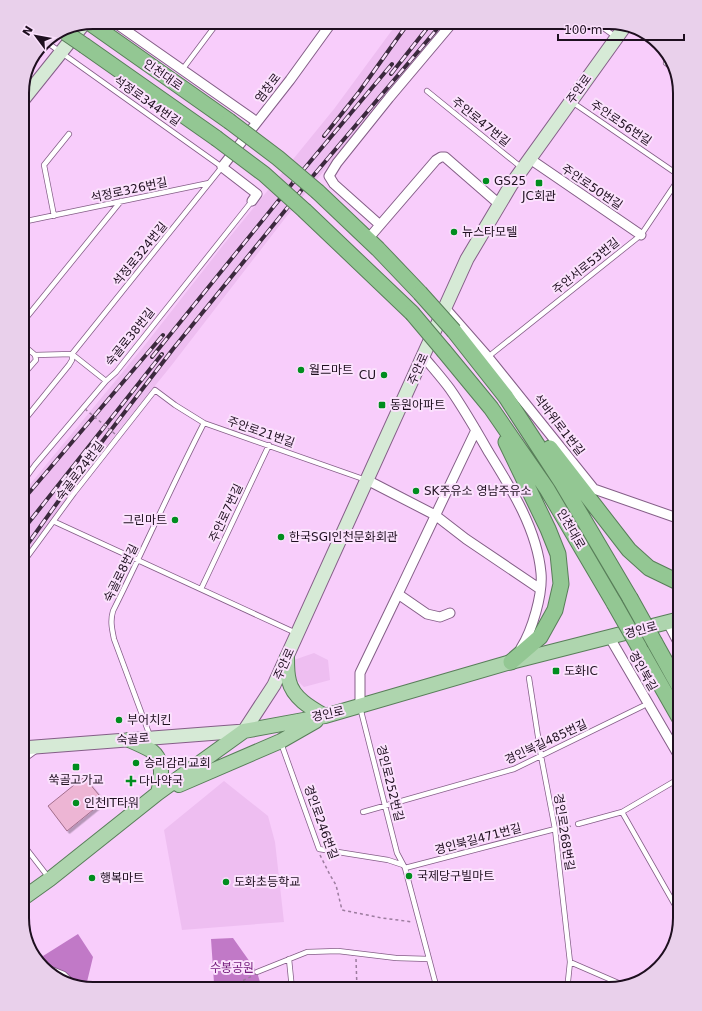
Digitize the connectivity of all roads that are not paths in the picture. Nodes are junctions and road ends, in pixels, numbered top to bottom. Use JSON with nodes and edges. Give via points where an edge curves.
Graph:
{"nodes":[{"id":1,"x":98,"y":29,"type":"edge"},
{"id":2,"x":124,"y":29,"type":"edge"},
{"id":3,"x":213,"y":29,"type":"edge"},
{"id":4,"x":327,"y":29,"type":"edge"},
{"id":5,"x":447,"y":29,"type":"edge"},
{"id":6,"x":605,"y":29,"type":"edge"},
{"id":7,"x":622,"y":30,"type":"edge"},
{"id":8,"x":78,"y":31,"type":"edge"},
{"id":9,"x":69,"y":34,"type":"edge"},
{"id":10,"x":616,"y":37,"type":"junction"},
{"id":11,"x":56,"y":49,"type":"edge"},
{"id":12,"x":61,"y":52,"type":"junction"},
{"id":13,"x":182,"y":70,"type":"junction"},
{"id":14,"x":427,"y":91,"type":"dead end"},
{"id":15,"x":29,"y":92,"type":"edge"},
{"id":16,"x":570,"y":102,"type":"junction"},
{"id":17,"x":257,"y":122,"type":"junction"},
{"id":18,"x":69,"y":134,"type":"dead end"},
{"id":19,"x":526,"y":164,"type":"junction"},
{"id":20,"x":222,"y":167,"type":"junction"},
{"id":21,"x":673,"y":171,"type":"edge"},
{"id":22,"x":210,"y":183,"type":"junction"},
{"id":23,"x":673,"y":187,"type":"edge"},
{"id":24,"x":252,"y":201,"type":"joint"},
{"id":25,"x":121,"y":202,"type":"junction"},
{"id":26,"x":499,"y":204,"type":"junction"},
{"id":27,"x":54,"y":216,"type":"junction"},
{"id":28,"x":29,"y":221,"type":"edge"},
{"id":29,"x":380,"y":225,"type":"junction"},
{"id":30,"x":641,"y":235,"type":"junction"},
{"id":31,"x":368,"y":239,"type":"junction"},
{"id":32,"x":445,"y":308,"type":"junction"},
{"id":33,"x":29,"y":314,"type":"edge"},
{"id":34,"x":29,"y":350,"type":"edge"},
{"id":35,"x":72,"y":354,"type":"junction"},
{"id":36,"x":35,"y":355,"type":"junction"},
{"id":37,"x":423,"y":356,"type":"junction"},
{"id":38,"x":488,"y":357,"type":"junction"},
{"id":39,"x":29,"y":368,"type":"edge"},
{"id":40,"x":106,"y":381,"type":"junction"},
{"id":41,"x":155,"y":390,"type":"joint"},
{"id":42,"x":506,"y":397,"type":"junction"},
{"id":43,"x":491,"y":408,"type":"junction"},
{"id":44,"x":29,"y":414,"type":"edge"},
{"id":45,"x":204,"y":423,"type":"junction"},
{"id":46,"x":476,"y":430,"type":"junction"},
{"id":47,"x":269,"y":445,"type":"junction"},
{"id":48,"x":29,"y":473,"type":"edge"},
{"id":49,"x":367,"y":480,"type":"junction"},
{"id":50,"x":435,"y":515,"type":"junction"},
{"id":51,"x":673,"y":517,"type":"edge"},
{"id":52,"x":55,"y":522,"type":"junction"},
{"id":53,"x":29,"y":555,"type":"edge"},
{"id":54,"x":138,"y":560,"type":"junction"},
{"id":55,"x":673,"y":580,"type":"edge"},
{"id":56,"x":201,"y":589,"type":"junction"},
{"id":57,"x":540,"y":589,"type":"junction"},
{"id":58,"x":398,"y":594,"type":"junction"},
{"id":59,"x":450,"y":613,"type":"dead end"},
{"id":60,"x":673,"y":621,"type":"edge"},
{"id":61,"x":298,"y":634,"type":"junction"},
{"id":62,"x":610,"y":638,"type":"junction"},
{"id":63,"x":287,"y":658,"type":"junction"},
{"id":64,"x":511,"y":662,"type":"junction"},
{"id":65,"x":673,"y":675,"type":"edge"},
{"id":66,"x":529,"y":678,"type":"dead end"},
{"id":67,"x":360,"y":706,"type":"junction"},
{"id":68,"x":643,"y":706,"type":"dead end"},
{"id":69,"x":673,"y":706,"type":"edge"},
{"id":70,"x":325,"y":716,"type":"junction"},
{"id":71,"x":244,"y":731,"type":"junction"},
{"id":72,"x":151,"y":738,"type":"junction"},
{"id":73,"x":129,"y":740,"type":"junction"},
{"id":74,"x":281,"y":741,"type":"junction"},
{"id":75,"x":673,"y":746,"type":"edge"},
{"id":76,"x":41,"y":747,"type":"junction"},
{"id":77,"x":29,"y":748,"type":"edge"},
{"id":78,"x":29,"y":756,"type":"edge"},
{"id":79,"x":541,"y":756,"type":"junction"},
{"id":80,"x":673,"y":782,"type":"edge"},
{"id":81,"x":158,"y":793,"type":"junction"},
{"id":82,"x":385,"y":806,"type":"junction"},
{"id":83,"x":363,"y":812,"type":"dead end"},
{"id":84,"x":622,"y":812,"type":"junction"},
{"id":85,"x":578,"y":824,"type":"road end"},
{"id":86,"x":555,"y":829,"type":"junction"},
{"id":87,"x":29,"y":852,"type":"edge"},
{"id":88,"x":404,"y":866,"type":"junction"},
{"id":89,"x":50,"y":879,"type":"junction"},
{"id":90,"x":29,"y":894,"type":"edge"},
{"id":91,"x":673,"y":902,"type":"edge"},
{"id":92,"x":290,"y":959,"type":"junction"},
{"id":93,"x":428,"y":960,"type":"junction"},
{"id":94,"x":570,"y":962,"type":"junction"},
{"id":95,"x":258,"y":972,"type":"road end"},
{"id":96,"x":615,"y":981,"type":"edge"},
{"id":97,"x":292,"y":982,"type":"edge"},
{"id":98,"x":435,"y":982,"type":"edge"},
{"id":99,"x":568,"y":982,"type":"edge"}],
"edges":[{"from":1,"to":31,"type":"highway","name":"인천대로","bridge":true,"via":[[278,158]]},
{"from":2,"to":13,"type":"street"},
{"from":3,"to":13,"type":"lane"},
{"from":4,"to":17,"type":"street","name":"염창로"},
{"from":5,"to":29,"type":"street","via":[[329,176],[334,184]]},
{"from":6,"to":10,"type":"lane"},
{"from":7,"to":10,"type":"main road","name":"주안로"},
{"from":8,"to":12,"type":"main road"},
{"from":9,"to":43,"type":"highway","name":"인천대로","bridge":true,"via":[[264,174],[412,313]]},
{"from":10,"to":16,"type":"main road","name":"주안로"},
{"from":11,"to":12,"type":"lane","name":"석정로344번길"},
{"from":12,"to":15,"type":"main road"},
{"from":12,"to":20,"type":"lane","name":"석정로344번길"},
{"from":13,"to":17,"type":"street"},
{"from":14,"to":19,"type":"lane","name":"주안로47번길"},
{"from":16,"to":19,"type":"main road","name":"주안로"},
{"from":16,"to":21,"type":"lane","name":"주안로56번길"},
{"from":17,"to":20,"type":"street","name":"염창로"},
{"from":18,"to":27,"type":"lane","via":[[44,165]]},
{"from":19,"to":26,"type":"main road","name":"주안로"},
{"from":19,"to":30,"type":"street","name":"주안로50번길"},
{"from":20,"to":22,"type":"lane","name":"석정로324번길"},
{"from":20,"to":24,"type":"street","via":[[257,194]]},
{"from":22,"to":25,"type":"lane","name":"석정로326번길"},
{"from":22,"to":35,"type":"lane","name":"석정로324번길"},
{"from":23,"to":30,"type":"lane","name":"주안서로53번길"},
{"from":24,"to":40,"type":"lane","name":"숙골로38번길","via":[[116,372]]},
{"from":25,"to":27,"type":"lane","name":"석정로326번길"},
{"from":25,"to":33,"type":"lane"},
{"from":26,"to":29,"type":"street","via":[[445,157],[441,157]]},
{"from":26,"to":32,"type":"main road","name":"주안로","via":[[467,259]]},
{"from":27,"to":28,"type":"lane","name":"석정로326번길"},
{"from":29,"to":31,"type":"street"},
{"from":30,"to":38,"type":"lane","name":"주안서로53번길"},
{"from":31,"to":42,"type":"highway","name":"인천대로","bridge":true,"via":[[420,292]]},
{"from":32,"to":37,"type":"main road","name":"주안로"},
{"from":32,"to":38,"type":"street","name":"석바위로1번길"},
{"from":34,"to":36,"type":"lane"},
{"from":35,"to":36,"type":"lane"},
{"from":35,"to":40,"type":"lane"},
{"from":35,"to":44,"type":"lane","name":"석정로324번길","via":[[69,365]]},
{"from":36,"to":39,"type":"lane","via":[[36,360]]},
{"from":37,"to":46,"type":"street","via":[[450,389]]},
{"from":37,"to":49,"type":"main road","name":"주안로"},
{"from":38,"to":51,"type":"street","name":"석바위로1번길","via":[[594,489]]},
{"from":40,"to":48,"type":"lane","name":"숙골로38번길"},
{"from":41,"to":45,"type":"lane","name":"주안로21번길"},
{"from":41,"to":52,"type":"lane","name":"숙골로24번길","via":[[74,493]]},
{"from":42,"to":55,"type":"highway","via":[[545,442],[629,550],[649,568]]},
{"from":42,"to":65,"type":"highway","name":"인천대로","bridge":true,"via":[[562,483]]},
{"from":43,"to":64,"type":"highway","via":[[558,554],[561,584],[555,610],[540,637]]},
{"from":43,"to":69,"type":"highway","name":"인천대로","bridge":true,"via":[[547,488]]},
{"from":45,"to":47,"type":"lane","name":"주안로21번길"},
{"from":45,"to":54,"type":"lane","name":"숙골로8번길"},
{"from":46,"to":50,"type":"street"},
{"from":46,"to":57,"type":"street","via":[[503,474],[534,538],[542,574]]},
{"from":47,"to":49,"type":"lane","name":"주안로21번길"},
{"from":47,"to":56,"type":"lane","name":"주안로7번길"},
{"from":49,"to":50,"type":"street"},
{"from":49,"to":61,"type":"main road","name":"주안로"},
{"from":50,"to":57,"type":"street"},
{"from":50,"to":58,"type":"street"},
{"from":52,"to":53,"type":"lane","name":"숙골로24번길"},
{"from":52,"to":54,"type":"lane"},
{"from":54,"to":56,"type":"lane"},
{"from":54,"to":72,"type":"lane","name":"숙골로8번길","via":[[113,611],[111,627]]},
{"from":56,"to":61,"type":"lane"},
{"from":57,"to":64,"type":"street","via":[[526,641]]},
{"from":58,"to":59,"type":"street","via":[[427,614],[440,617]]},
{"from":58,"to":67,"type":"street","via":[[360,673]]},
{"from":60,"to":62,"type":"main road","name":"경인로"},
{"from":61,"to":63,"type":"main road","name":"주안로"},
{"from":62,"to":64,"type":"main road","name":"경인로"},
{"from":62,"to":75,"type":"street","name":"경인북길"},
{"from":63,"to":70,"type":"main road","via":[[289,682],[295,692],[306,704]]},
{"from":63,"to":71,"type":"main road","name":"주안로","via":[[274,685]]},
{"from":64,"to":67,"type":"main road","name":"경인로"},
{"from":66,"to":79,"type":"lane","name":"경인로268번길"},
{"from":67,"to":70,"type":"main road","name":"경인로"},
{"from":67,"to":82,"type":"lane","name":"경인로252번길"},
{"from":68,"to":79,"type":"lane","name":"경인북길485번길"},
{"from":70,"to":71,"type":"main road","name":"경인로"},
{"from":70,"to":74,"type":"main road"},
{"from":71,"to":72,"type":"main road","name":"숙골로"},
{"from":71,"to":81,"type":"main road","name":"경인로"},
{"from":72,"to":73,"type":"main road","name":"숙골로"},
{"from":73,"to":76,"type":"main road","name":"숙골로"},
{"from":73,"to":81,"type":"main road","via":[[153,752],[159,762],[162,776]]},
{"from":74,"to":81,"type":"main road"},
{"from":74,"to":88,"type":"lane","name":"경인로246번길","via":[[319,849],[388,860]]},
{"from":76,"to":77,"type":"main road","name":"숙골로"},
{"from":76,"to":78,"type":"lane"},
{"from":79,"to":82,"type":"lane","name":"경인북길485번길","via":[[514,769]]},
{"from":79,"to":86,"type":"lane","name":"경인로268번길"},
{"from":80,"to":84,"type":"lane"},
{"from":81,"to":89,"type":"main road","name":"경인로"},
{"from":82,"to":83,"type":"lane","name":"경인북길485번길"},
{"from":82,"to":88,"type":"lane","name":"경인로252번길","via":[[397,853]]},
{"from":84,"to":85,"type":"lane"},
{"from":84,"to":91,"type":"lane"},
{"from":86,"to":88,"type":"lane","name":"경인북길471번길"},
{"from":86,"to":94,"type":"lane","name":"경인로268번길"},
{"from":87,"to":89,"type":"lane"},
{"from":88,"to":93,"type":"lane","name":"경인로252번길"},
{"from":89,"to":90,"type":"main road","name":"경인로"},
{"from":92,"to":93,"type":"lane","via":[[307,952],[338,951]]},
{"from":92,"to":95,"type":"lane"},
{"from":92,"to":97,"type":"lane"},
{"from":93,"to":98,"type":"lane","name":"경인로252번길"},
{"from":94,"to":96,"type":"lane"},
{"from":94,"to":99,"type":"lane","name":"경인로268번길"}]}
